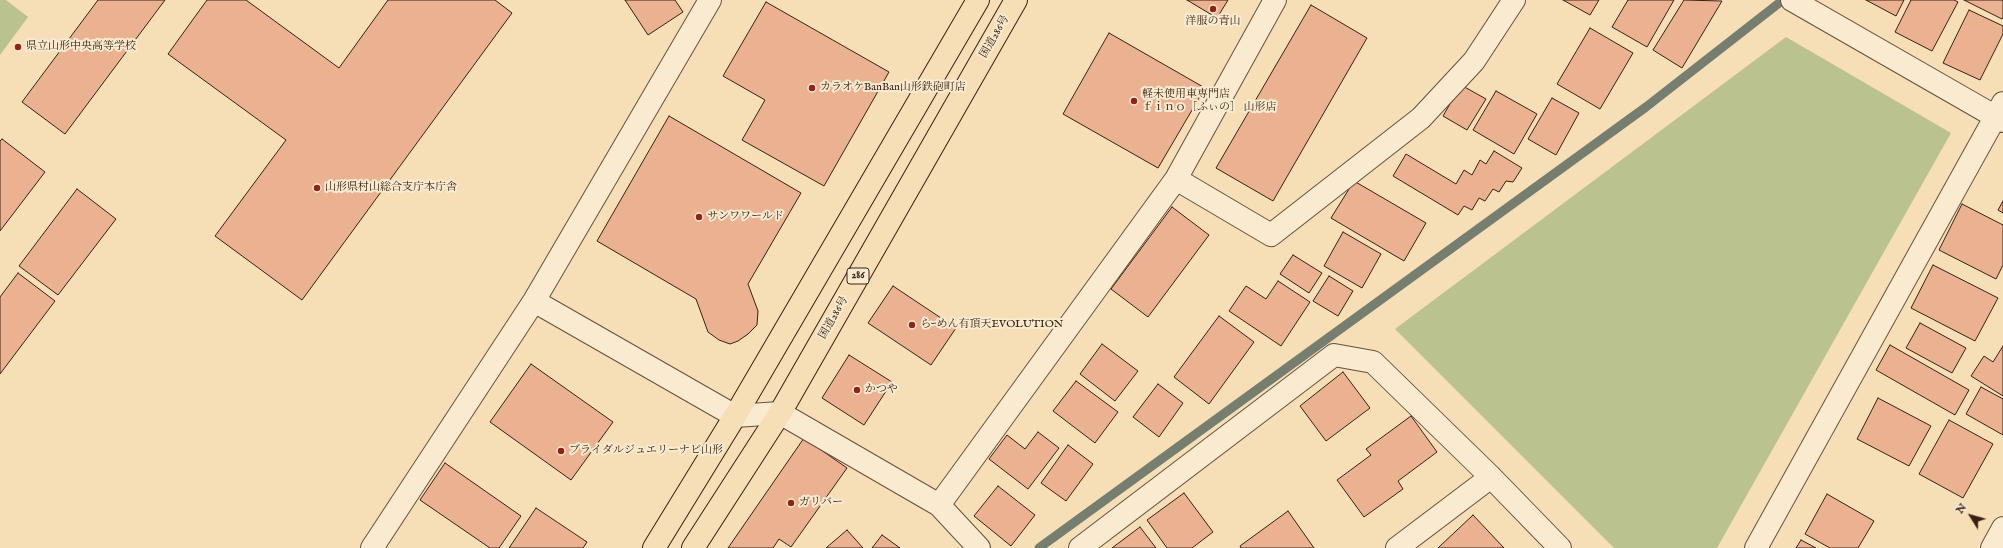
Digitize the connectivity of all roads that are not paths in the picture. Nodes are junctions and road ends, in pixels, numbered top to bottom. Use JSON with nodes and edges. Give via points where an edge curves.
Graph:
{"nodes":[{"id":1,"x":710,"y":0,"type":"edge"},
{"id":2,"x":978,"y":0,"type":"edge"},
{"id":3,"x":1016,"y":0,"type":"edge"},
{"id":4,"x":1275,"y":0,"type":"edge"},
{"id":5,"x":1514,"y":0,"type":"edge"},
{"id":6,"x":1807,"y":3,"type":"edge"},
{"id":7,"x":2000,"y":114,"type":"edge"},
{"id":8,"x":1176,"y":179,"type":"junction"},
{"id":9,"x":534,"y":301,"type":"junction"},
{"id":10,"x":780,"y":413,"type":"junction"},
{"id":11,"x":735,"y":416,"type":"junction"},
{"id":12,"x":1491,"y":477,"type":"junction"},
{"id":13,"x":939,"y":505,"type":"junction"},
{"id":14,"x":2003,"y":528,"type":"edge"},
{"id":15,"x":975,"y":544,"type":"edge"},
{"id":16,"x":372,"y":548,"type":"edge"},
{"id":17,"x":654,"y":548,"type":"edge"},
{"id":18,"x":693,"y":548,"type":"edge"},
{"id":19,"x":1080,"y":548,"type":"edge"},
{"id":20,"x":1397,"y":548,"type":"edge"},
{"id":21,"x":1560,"y":548,"type":"edge"},
{"id":22,"x":1756,"y":548,"type":"edge"},
{"id":23,"x":1992,"y":548,"type":"edge"}],
"edges":[{"from":1,"to":9,"type":"street"},
{"from":2,"to":11,"type":"highway"},
{"from":3,"to":10,"type":"highway","name":"国道286号","number":"286"},
{"from":4,"to":8,"type":"street"},
{"from":5,"to":8,"type":"street","via":[[1474,61],[1421,118],[1271,235]]},
{"from":6,"to":7,"type":"street"},
{"from":7,"to":22,"type":"street"},
{"from":8,"to":13,"type":"street"},
{"from":9,"to":11,"type":"street"},
{"from":9,"to":16,"type":"street"},
{"from":10,"to":11,"type":"street"},
{"from":10,"to":13,"type":"street"},
{"from":10,"to":18,"type":"highway","name":"国道286号","number":"286"},
{"from":11,"to":17,"type":"highway"},
{"from":12,"to":19,"type":"street","via":[[1373,362],[1334,355]]},
{"from":12,"to":20,"type":"street"},
{"from":12,"to":21,"type":"street"},
{"from":13,"to":15,"type":"street"},
{"from":14,"to":23,"type":"street"}]}
